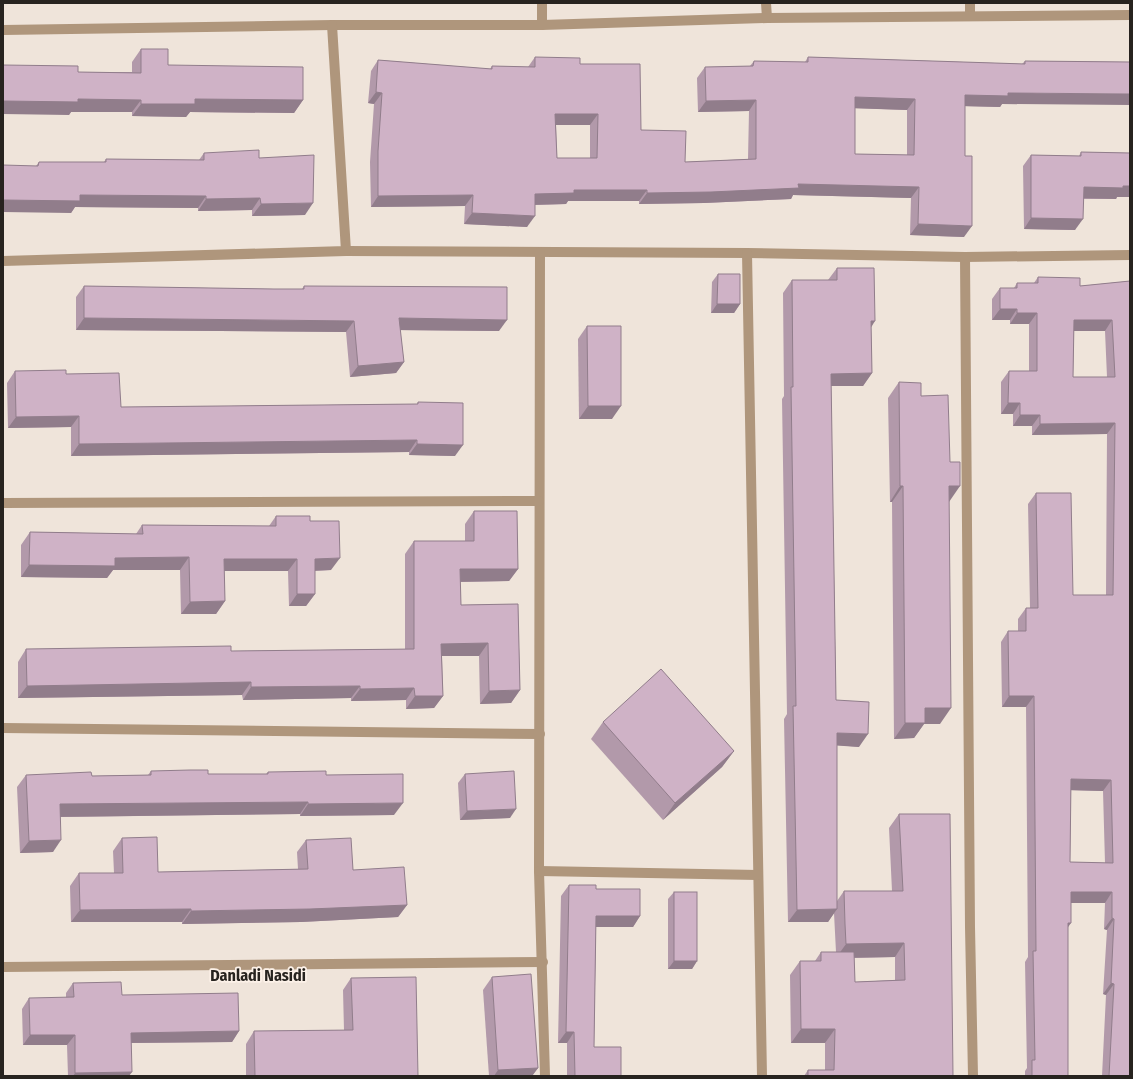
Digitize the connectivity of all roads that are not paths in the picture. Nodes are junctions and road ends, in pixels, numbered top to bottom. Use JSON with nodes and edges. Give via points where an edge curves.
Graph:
{"nodes":[{"id":1,"x":542,"y":3,"type":"edge"},
{"id":2,"x":766,"y":3,"type":"edge"},
{"id":3,"x":970,"y":3,"type":"edge"},
{"id":4,"x":1130,"y":15,"type":"edge"},
{"id":5,"x":970,"y":16,"type":"junction"},
{"id":6,"x":767,"y":18,"type":"junction"},
{"id":7,"x":542,"y":24,"type":"junction"},
{"id":8,"x":332,"y":25,"type":"junction"},
{"id":9,"x":3,"y":30,"type":"edge"},
{"id":10,"x":346,"y":252,"type":"junction"},
{"id":11,"x":540,"y":252,"type":"junction"},
{"id":12,"x":747,"y":253,"type":"junction"},
{"id":13,"x":1130,"y":255,"type":"edge"},
{"id":14,"x":965,"y":257,"type":"junction"},
{"id":15,"x":3,"y":261,"type":"edge"},
{"id":16,"x":539,"y":501,"type":"junction"},
{"id":17,"x":3,"y":503,"type":"edge"},
{"id":18,"x":3,"y":728,"type":"edge"},
{"id":19,"x":540,"y":734,"type":"junction"},
{"id":20,"x":539,"y":870,"type":"junction"},
{"id":21,"x":758,"y":875,"type":"junction"},
{"id":22,"x":543,"y":962,"type":"junction"},
{"id":23,"x":3,"y":967,"type":"edge"},
{"id":24,"x":545,"y":1076,"type":"edge"},
{"id":25,"x":762,"y":1076,"type":"edge"},
{"id":26,"x":973,"y":1076,"type":"edge"}],
"edges":[{"from":1,"to":7,"type":"street"},
{"from":2,"to":6,"type":"street"},
{"from":3,"to":5,"type":"street"},
{"from":4,"to":5,"type":"street"},
{"from":5,"to":6,"type":"street"},
{"from":6,"to":7,"type":"street"},
{"from":7,"to":8,"type":"street"},
{"from":8,"to":9,"type":"street"},
{"from":8,"to":10,"type":"street"},
{"from":10,"to":11,"type":"street"},
{"from":10,"to":15,"type":"street"},
{"from":11,"to":12,"type":"street"},
{"from":11,"to":16,"type":"street"},
{"from":12,"to":14,"type":"street"},
{"from":12,"to":21,"type":"street"},
{"from":13,"to":14,"type":"street"},
{"from":14,"to":26,"type":"street"},
{"from":16,"to":17,"type":"street"},
{"from":16,"to":19,"type":"street"},
{"from":18,"to":19,"type":"street"},
{"from":19,"to":20,"type":"street"},
{"from":20,"to":21,"type":"street"},
{"from":20,"to":22,"type":"street"},
{"from":21,"to":25,"type":"street"},
{"from":22,"to":23,"type":"street"},
{"from":22,"to":24,"type":"street"}]}
